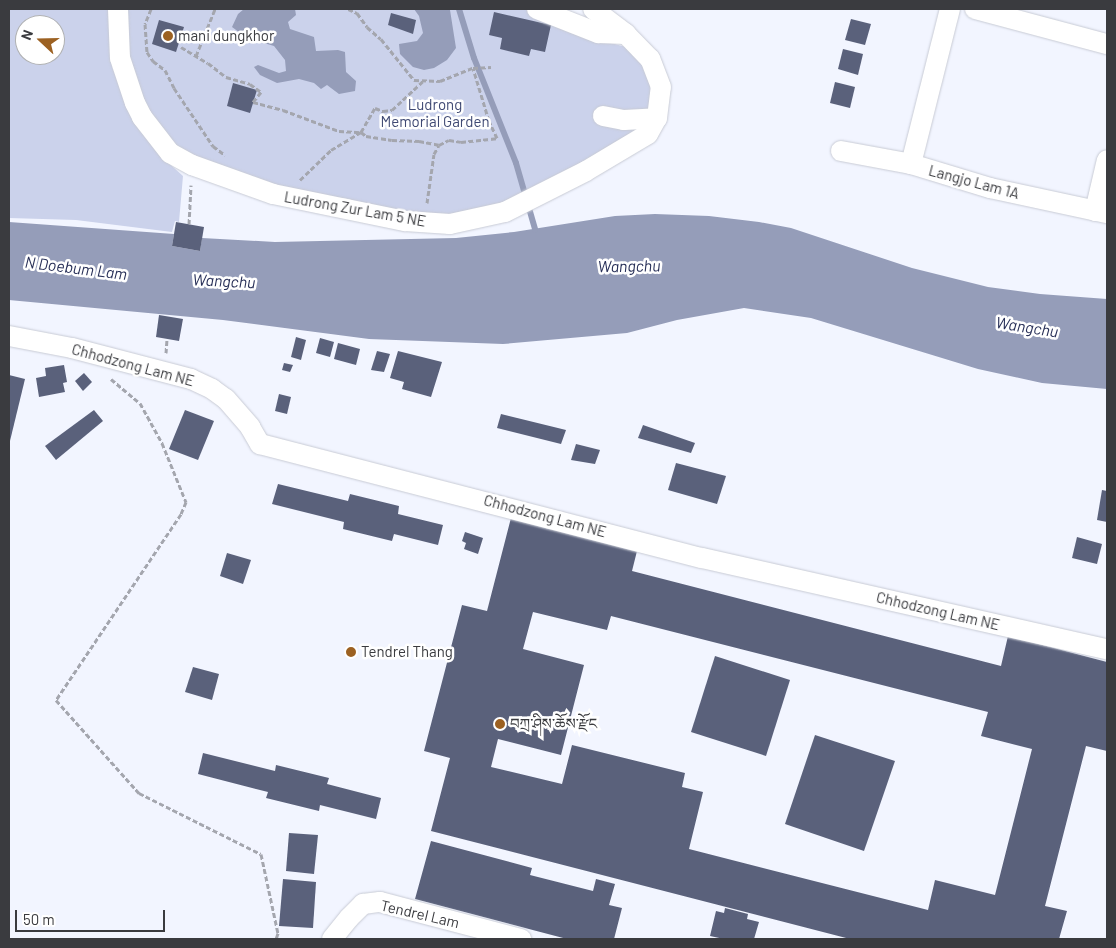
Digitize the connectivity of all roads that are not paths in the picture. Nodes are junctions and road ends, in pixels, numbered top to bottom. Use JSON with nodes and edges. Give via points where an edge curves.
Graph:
{"nodes":[{"id":1,"x":118,"y":9,"type":"edge"},
{"id":2,"x":538,"y":9,"type":"edge"},
{"id":3,"x":593,"y":9,"type":"edge"},
{"id":4,"x":950,"y":9,"type":"edge"},
{"id":5,"x":975,"y":9,"type":"edge"},
{"id":6,"x":626,"y":34,"type":"junction"},
{"id":7,"x":1107,"y":44,"type":"edge"},
{"id":8,"x":603,"y":116,"type":"dead end"},
{"id":9,"x":657,"y":118,"type":"junction"},
{"id":10,"x":841,"y":151,"type":"dead end"},
{"id":11,"x":1107,"y":160,"type":"edge"},
{"id":12,"x":911,"y":164,"type":"junction"},
{"id":13,"x":1101,"y":212,"type":"edge"},
{"id":14,"x":9,"y":336,"type":"edge"},
{"id":15,"x":1107,"y":649,"type":"edge"},
{"id":16,"x":332,"y":939,"type":"edge"},
{"id":17,"x":522,"y":939,"type":"edge"}],
"edges":[{"from":1,"to":9,"type":"street","name":"Ludrong Zur Lam 5 NE","via":[[120,58],[138,110],[170,153],[192,165],[273,194],[405,221],[450,224],[505,212],[586,171],[648,134]]},
{"from":2,"to":6,"type":"street","via":[[598,33]]},
{"from":3,"to":6,"type":"street","name":"Ludrong Zur Lam 5 NE"},
{"from":4,"to":12,"type":"street"},
{"from":5,"to":7,"type":"street"},
{"from":6,"to":9,"type":"street","name":"Ludrong Zur Lam 5 NE","via":[[650,59],[661,88]]},
{"from":8,"to":9,"type":"street","via":[[624,120]]},
{"from":10,"to":12,"type":"street","name":"Langjo Lam 1A"},
{"from":11,"to":13,"type":"street"},
{"from":12,"to":13,"type":"street","name":"Langjo Lam 1A","via":[[990,188]]},
{"from":14,"to":15,"type":"street","name":"Chhodzong Lam NE","via":[[72,348],[191,379],[226,399],[260,444],[702,558]]},
{"from":16,"to":17,"type":"street","name":"Tendrel Lam","via":[[363,904],[380,902]]}]}
